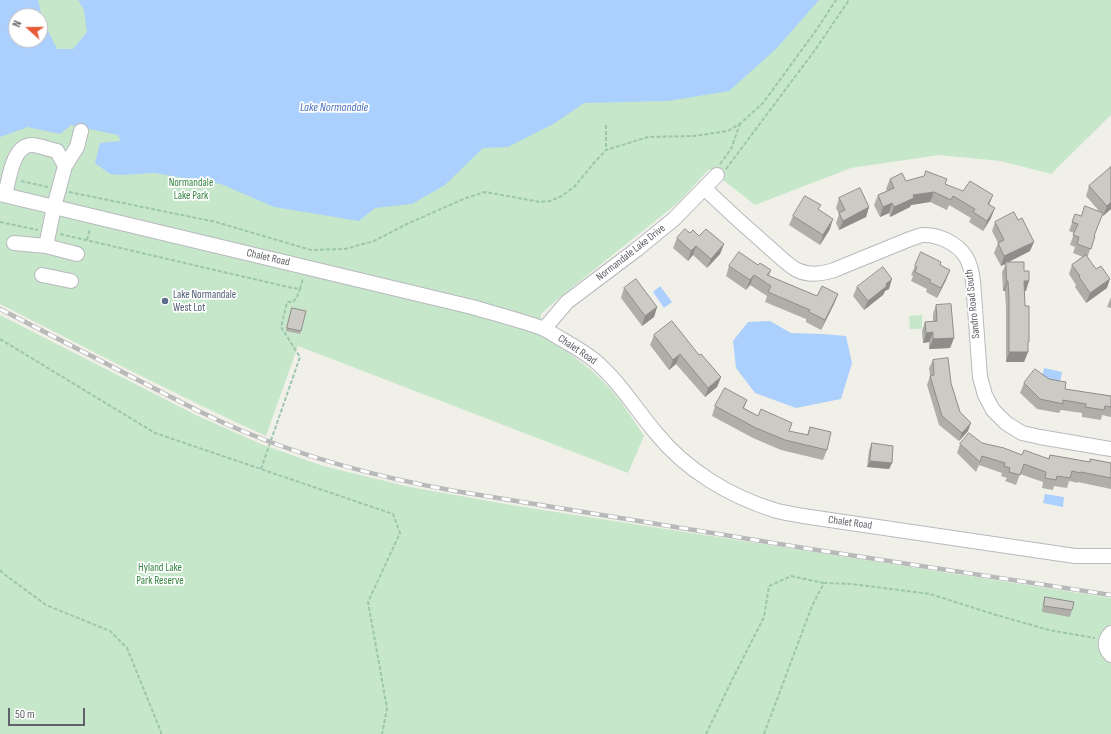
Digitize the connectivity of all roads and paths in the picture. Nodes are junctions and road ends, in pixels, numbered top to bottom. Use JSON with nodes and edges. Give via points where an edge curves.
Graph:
{"nodes":[{"id":1,"x":836,"y":0,"type":"edge"},
{"id":2,"x":849,"y":0,"type":"edge"},
{"id":3,"x":741,"y":122,"type":"junction"},
{"id":4,"x":606,"y":125,"type":"dead end"},
{"id":5,"x":81,"y":131,"type":"dead end"},
{"id":6,"x":606,"y":150,"type":"junction"},
{"id":7,"x":65,"y":166,"type":"junction"},
{"id":8,"x":717,"y":175,"type":"junction"},
{"id":9,"x":9,"y":178,"type":"junction"},
{"id":10,"x":704,"y":188,"type":"junction"},
{"id":11,"x":58,"y":190,"type":"junction"},
{"id":12,"x":3,"y":194,"type":"edge"},
{"id":13,"x":98,"y":198,"type":"junction"},
{"id":14,"x":96,"y":203,"type":"dead end"},
{"id":15,"x":54,"y":207,"type":"junction"},
{"id":16,"x":0,"y":222,"type":"edge"},
{"id":17,"x":91,"y":225,"type":"dead end"},
{"id":18,"x":42,"y":231,"type":"dead end"},
{"id":19,"x":56,"y":233,"type":"dead end"},
{"id":20,"x":86,"y":240,"type":"junction"},
{"id":21,"x":14,"y":243,"type":"dead end"},
{"id":22,"x":46,"y":246,"type":"junction"},
{"id":23,"x":77,"y":254,"type":"dead end"},
{"id":24,"x":42,"y":275,"type":"dead end"},
{"id":25,"x":304,"y":276,"type":"dead end"},
{"id":26,"x":71,"y":281,"type":"dead end"},
{"id":27,"x":300,"y":289,"type":"junction"},
{"id":28,"x":544,"y":329,"type":"junction"},
{"id":29,"x":0,"y":339,"type":"edge"},
{"id":30,"x":1111,"y":449,"type":"edge"},
{"id":31,"x":261,"y":469,"type":"junction"},
{"id":32,"x":1111,"y":556,"type":"edge"},
{"id":33,"x":0,"y":570,"type":"edge"},
{"id":34,"x":824,"y":583,"type":"junction"},
{"id":35,"x":1109,"y":636,"type":"edge"},
{"id":36,"x":1111,"y":655,"type":"edge"},
{"id":37,"x":161,"y":734,"type":"edge"},
{"id":38,"x":382,"y":734,"type":"edge"},
{"id":39,"x":706,"y":734,"type":"edge"},
{"id":40,"x":764,"y":734,"type":"edge"}],
"edges":[{"from":1,"to":3,"type":"path","via":[[763,103]]},
{"from":2,"to":8,"type":"path","via":[[723,173]]},
{"from":3,"to":6,"type":"path","via":[[728,131],[694,136],[648,137]]},
{"from":3,"to":8,"type":"path","via":[[731,150],[717,169]]},
{"from":4,"to":6,"type":"path"},
{"from":5,"to":7,"type":"street","via":[[77,147]]},
{"from":6,"to":13,"type":"path","via":[[575,186],[550,201],[540,202],[485,192],[409,223],[374,241],[344,249],[311,250],[216,222]]},
{"from":7,"to":9,"type":"street","via":[[57,151],[27,146],[16,155]]},
{"from":7,"to":11,"type":"street"},
{"from":8,"to":10,"type":"street","name":"Normandale Lake Drive"},
{"from":9,"to":11,"type":"path"},
{"from":9,"to":12,"type":"street"},
{"from":10,"to":28,"type":"street","name":"Normandale Lake Drive","via":[[636,250],[567,302]]},
{"from":10,"to":30,"type":"street","name":"Sandro Road South","via":[[786,262],[797,270],[809,274],[834,270],[922,235],[946,240],[966,256],[971,268],[980,377],[993,410],[1006,423],[1022,432]]},
{"from":11,"to":13,"type":"path"},
{"from":11,"to":15,"type":"street"},
{"from":12,"to":15,"type":"street","name":"Chalet Road"},
{"from":13,"to":14,"type":"path"},
{"from":15,"to":22,"type":"street"},
{"from":15,"to":28,"type":"street","name":"Chalet Road","via":[[465,305]]},
{"from":16,"to":18,"type":"path"},
{"from":17,"to":20,"type":"path"},
{"from":19,"to":20,"type":"path"},
{"from":20,"to":27,"type":"path"},
{"from":21,"to":22,"type":"street"},
{"from":22,"to":23,"type":"street"},
{"from":24,"to":26,"type":"street"},
{"from":25,"to":27,"type":"path"},
{"from":27,"to":31,"type":"path","via":[[293,302],[287,302],[281,327],[300,357]]},
{"from":28,"to":32,"type":"street","name":"Chalet Road","via":[[593,359],[612,376],[656,434],[698,473],[748,501],[804,516],[1075,556]]},
{"from":29,"to":31,"type":"path","via":[[155,433]]},
{"from":31,"to":38,"type":"path","via":[[393,514],[400,533],[368,602],[387,708]]},
{"from":33,"to":37,"type":"path","via":[[46,605],[110,631],[127,648]]},
{"from":34,"to":35,"type":"path","via":[[930,594],[1049,630],[1098,638]]},
{"from":34,"to":39,"type":"path","via":[[791,576],[769,586],[764,617]]},
{"from":34,"to":40,"type":"path","via":[[812,606]]},
{"from":35,"to":36,"type":"street","via":[[1105,645]]}]}
